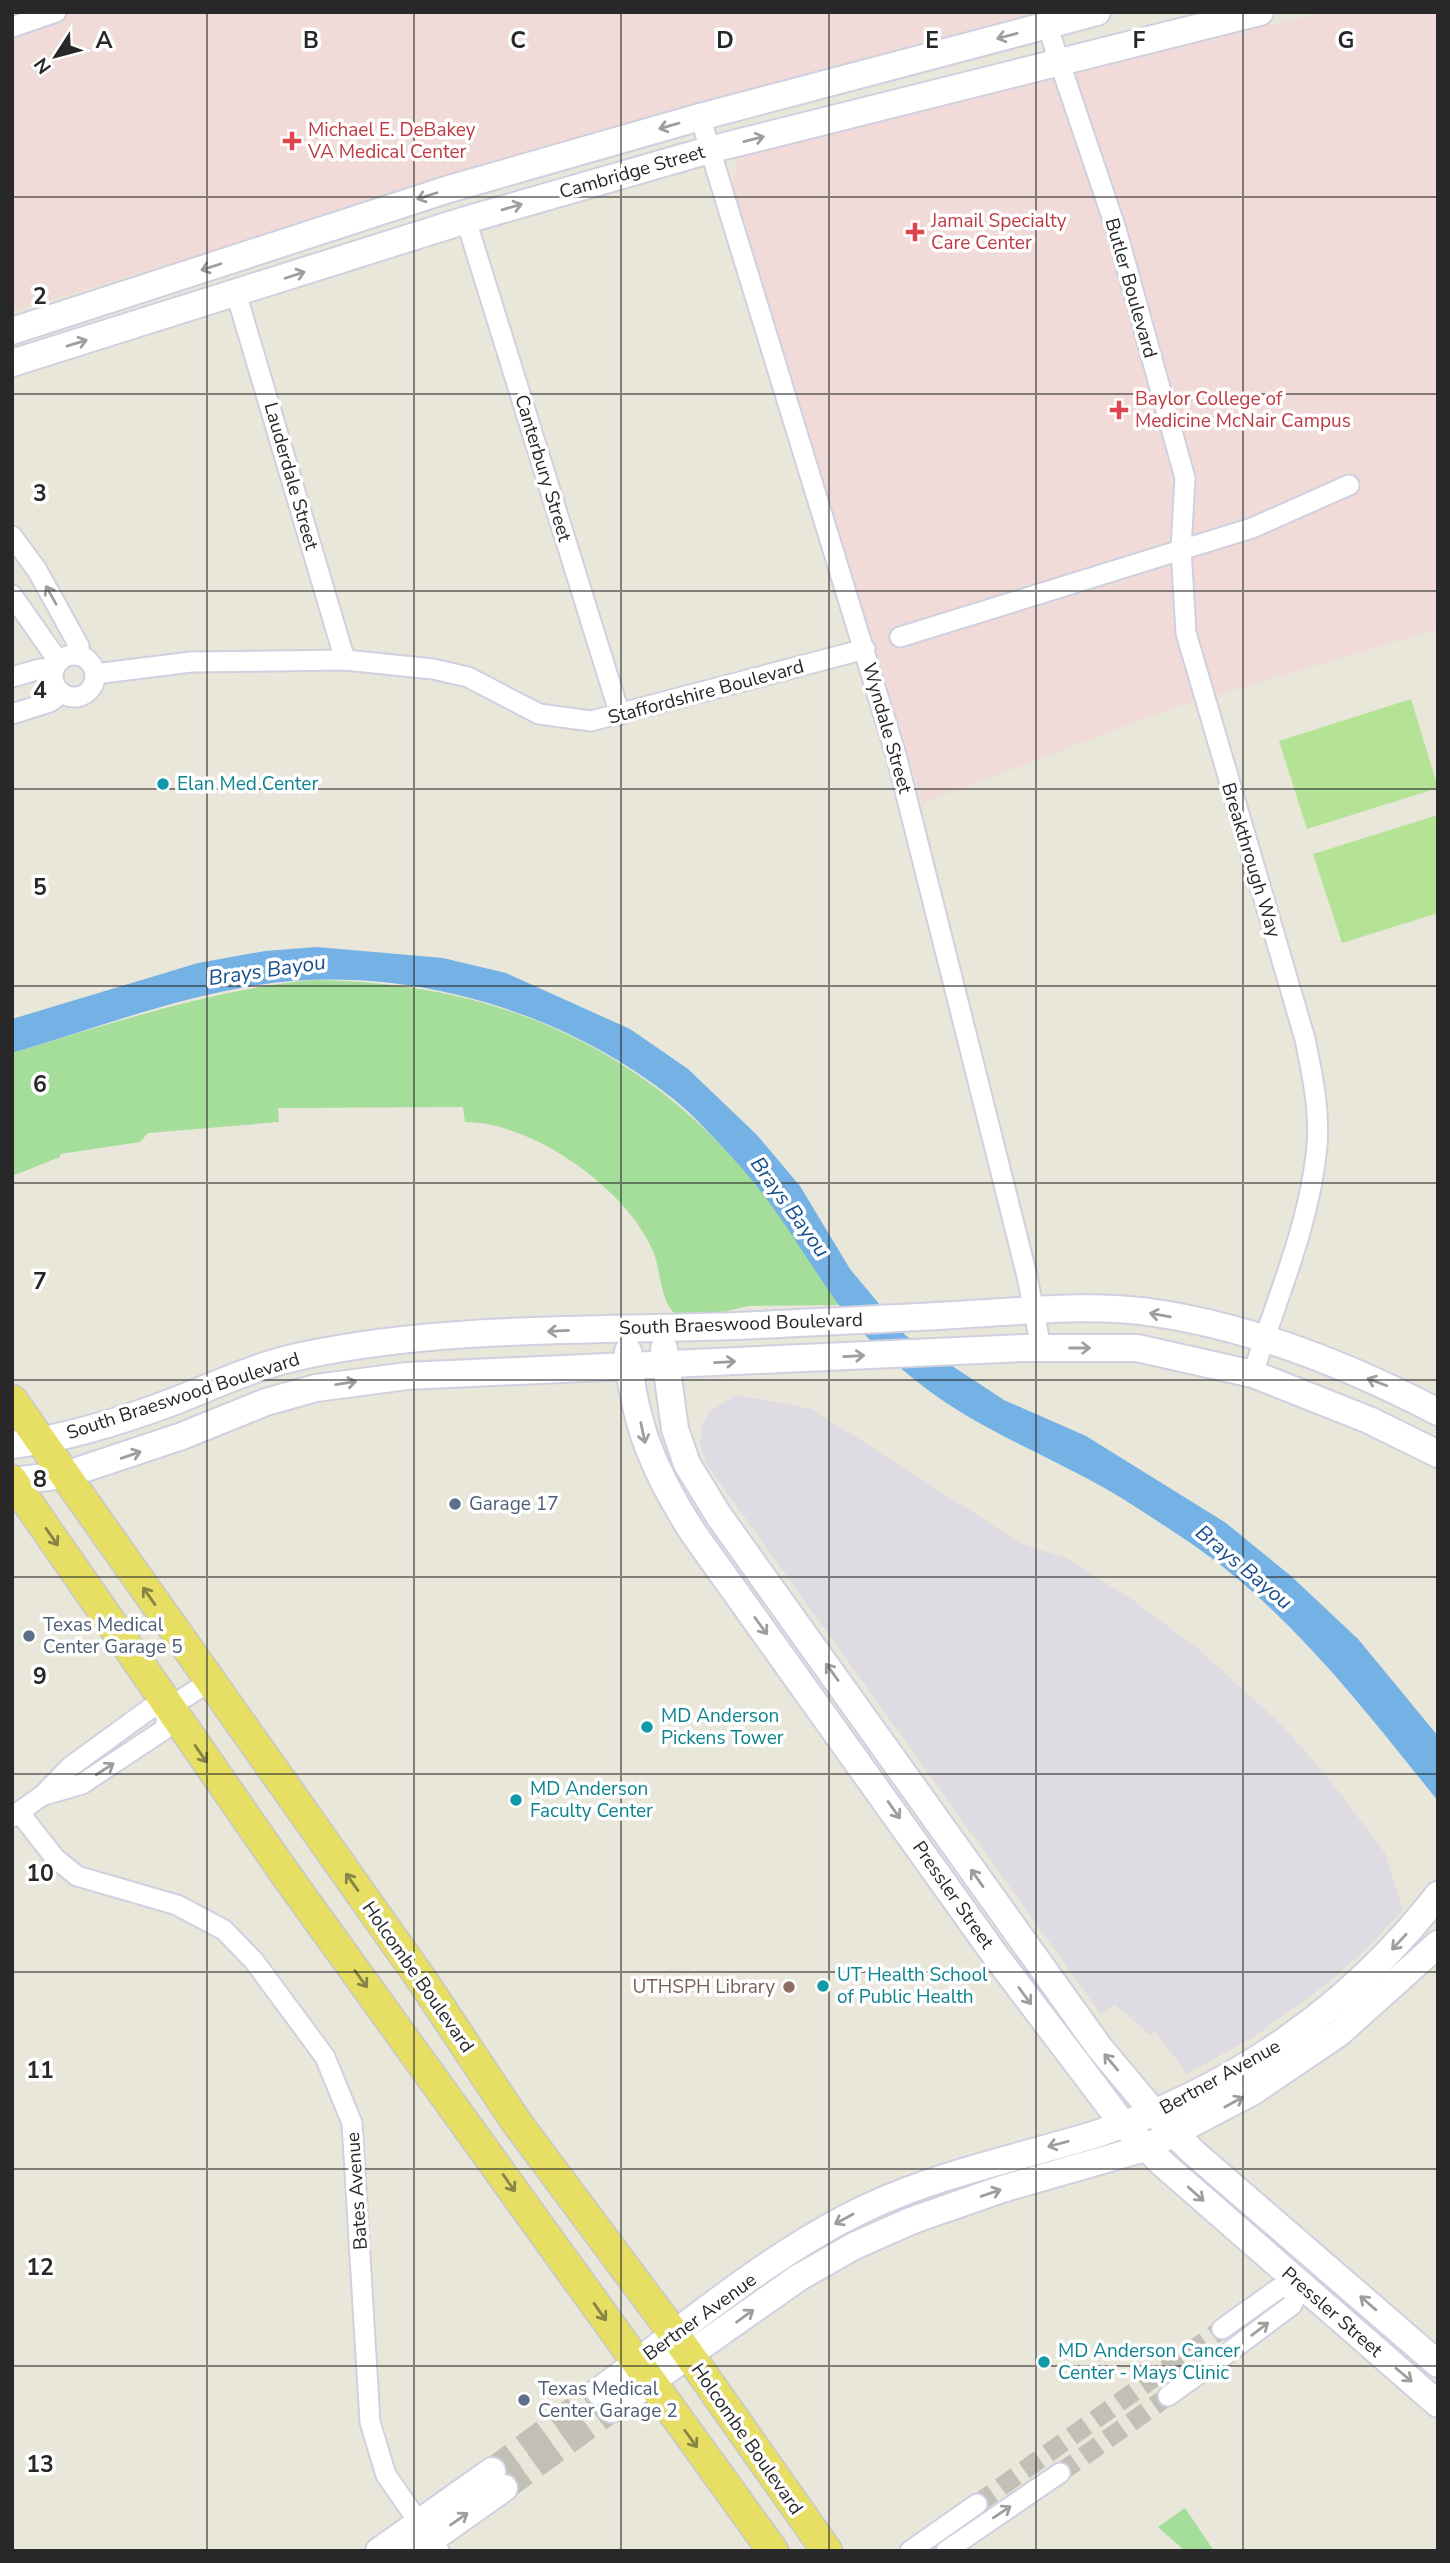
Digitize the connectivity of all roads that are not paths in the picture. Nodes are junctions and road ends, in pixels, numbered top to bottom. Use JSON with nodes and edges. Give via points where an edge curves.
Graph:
{"nodes":[{"id":1,"x":56,"y":12,"type":"edge"},
{"id":2,"x":1097,"y":12,"type":"edge"},
{"id":3,"x":1260,"y":12,"type":"edge"},
{"id":4,"x":1046,"y":25,"type":"junction"},
{"id":5,"x":12,"y":27,"type":"edge"},
{"id":6,"x":1060,"y":62,"type":"junction"},
{"id":7,"x":700,"y":117,"type":"junction"},
{"id":8,"x":709,"y":150,"type":"junction"},
{"id":9,"x":466,"y":220,"type":"junction"},
{"id":10,"x":236,"y":293,"type":"junction"},
{"id":11,"x":12,"y":331,"type":"edge"},
{"id":12,"x":12,"y":363,"type":"edge"},
{"id":13,"x":1349,"y":485,"type":"dead end"},
{"id":14,"x":12,"y":536,"type":"edge"},
{"id":15,"x":1181,"y":549,"type":"junction"},
{"id":16,"x":12,"y":595,"type":"edge"},
{"id":17,"x":900,"y":637,"type":"dead end"},
{"id":18,"x":865,"y":649,"type":"junction"},
{"id":19,"x":80,"y":656,"type":"junction"},
{"id":20,"x":345,"y":660,"type":"junction"},
{"id":21,"x":57,"y":665,"type":"junction"},
{"id":22,"x":95,"y":674,"type":"junction"},
{"id":23,"x":12,"y":677,"type":"edge"},
{"id":24,"x":1197,"y":680,"type":"joint"},
{"id":25,"x":62,"y":694,"type":"junction"},
{"id":26,"x":12,"y":715,"type":"edge"},
{"id":27,"x":620,"y":715,"type":"junction"},
{"id":28,"x":1034,"y":1309,"type":"junction"},
{"id":29,"x":662,"y":1326,"type":"junction"},
{"id":30,"x":626,"y":1328,"type":"junction"},
{"id":31,"x":1264,"y":1339,"type":"junction"},
{"id":32,"x":1032,"y":1348,"type":"junction"},
{"id":33,"x":665,"y":1364,"type":"junction"},
{"id":34,"x":629,"y":1366,"type":"junction"},
{"id":35,"x":1253,"y":1374,"type":"junction"},
{"id":36,"x":12,"y":1401,"type":"edge"},
{"id":37,"x":1438,"y":1412,"type":"edge"},
{"id":38,"x":1369,"y":1420,"type":"junction"},
{"id":39,"x":1438,"y":1438,"type":"edge"},
{"id":40,"x":27,"y":1443,"type":"edge"},
{"id":41,"x":1438,"y":1454,"type":"edge"},
{"id":42,"x":65,"y":1475,"type":"junction"},
{"id":43,"x":12,"y":1481,"type":"edge"},
{"id":44,"x":719,"y":1516,"type":"junction"},
{"id":45,"x":694,"y":1534,"type":"junction"},
{"id":46,"x":209,"y":1682,"type":"junction"},
{"id":47,"x":857,"y":1706,"type":"junction"},
{"id":48,"x":168,"y":1708,"type":"junction"},
{"id":49,"x":832,"y":1724,"type":"junction"},
{"id":50,"x":880,"y":1739,"type":"junction"},
{"id":51,"x":856,"y":1757,"type":"junction"},
{"id":52,"x":16,"y":1815,"type":"edge"},
{"id":53,"x":1438,"y":1895,"type":"edge"},
{"id":54,"x":1020,"y":1938,"type":"junction"},
{"id":55,"x":1438,"y":1944,"type":"edge"},
{"id":56,"x":995,"y":1955,"type":"junction"},
{"id":57,"x":1362,"y":1997,"type":"junction"},
{"id":58,"x":1323,"y":2013,"type":"junction"},
{"id":59,"x":1339,"y":2033,"type":"junction"},
{"id":60,"x":1155,"y":2115,"type":"junction"},
{"id":61,"x":515,"y":2120,"type":"junction"},
{"id":62,"x":1124,"y":2124,"type":"junction"},
{"id":63,"x":1174,"y":2134,"type":"junction"},
{"id":64,"x":481,"y":2143,"type":"junction"},
{"id":65,"x":1145,"y":2148,"type":"junction"},
{"id":66,"x":953,"y":2174,"type":"junction"},
{"id":67,"x":962,"y":2203,"type":"junction"},
{"id":68,"x":1321,"y":2262,"type":"junction"},
{"id":69,"x":1301,"y":2284,"type":"junction"},
{"id":70,"x":1222,"y":2329,"type":"tunnel mouth"},
{"id":71,"x":682,"y":2346,"type":"junction"},
{"id":72,"x":1438,"y":2364,"type":"edge"},
{"id":73,"x":644,"y":2373,"type":"junction"},
{"id":74,"x":1168,"y":2396,"type":"tunnel mouth"},
{"id":75,"x":606,"y":2400,"type":"tunnel mouth"},
{"id":76,"x":1438,"y":2404,"type":"edge"},
{"id":77,"x":1060,"y":2473,"type":"tunnel mouth"},
{"id":78,"x":498,"y":2479,"type":"tunnel mouth"},
{"id":79,"x":977,"y":2504,"type":"tunnel mouth"},
{"id":80,"x":426,"y":2541,"type":"edge"},
{"id":81,"x":917,"y":2549,"type":"edge"},
{"id":82,"x":379,"y":2551,"type":"edge"},
{"id":83,"x":772,"y":2551,"type":"edge"},
{"id":84,"x":827,"y":2551,"type":"edge"},
{"id":85,"x":946,"y":2551,"type":"edge"}],
"edges":[{"from":1,"to":5,"type":"street"},
{"from":2,"to":4,"type":"street","name":"Cambridge Street"},
{"from":3,"to":6,"type":"street","name":"Cambridge Street"},
{"from":4,"to":6,"type":"street","name":"Butler Boulevard"},
{"from":4,"to":7,"type":"street","name":"Cambridge Street","one_way":true},
{"from":8,"to":6,"type":"street","name":"Cambridge Street","one_way":true},
{"from":6,"to":15,"type":"street","name":"Butler Boulevard","via":[[1116,229],[1185,478]]},
{"from":7,"to":8,"type":"street","name":"Wyndale Street"},
{"from":7,"to":11,"type":"street","name":"Cambridge Street","one_way":true,"via":[[449,189]]},
{"from":9,"to":8,"type":"street","name":"Cambridge Street","one_way":true},
{"from":8,"to":18,"type":"street","name":"Wyndale Street"},
{"from":10,"to":9,"type":"street","name":"Cambridge Street","one_way":true},
{"from":9,"to":27,"type":"street","name":"Canterbury Street"},
{"from":12,"to":10,"type":"street","name":"Cambridge Street","one_way":true},
{"from":10,"to":20,"type":"street","name":"Lauderdale Street"},
{"from":13,"to":15,"type":"street","via":[[1252,528]]},
{"from":19,"to":14,"type":"street","one_way":true,"via":[[79,646],[37,570]]},
{"from":15,"to":17,"type":"street"},
{"from":15,"to":24,"type":"street","name":"Butler Boulevard","via":[[1186,633]]},
{"from":16,"to":21,"type":"street"},
{"from":18,"to":27,"type":"street","name":"Staffordshire Boulevard"},
{"from":18,"to":28,"type":"street","name":"Wyndale Street","via":[[897,755]]},
{"from":19,"to":21,"type":"street","via":[[69,656]]},
{"from":19,"to":22,"type":"street"},
{"from":20,"to":22,"type":"street","name":"Staffordshire Boulevard","via":[[191,662]]},
{"from":20,"to":27,"type":"street","name":"Staffordshire Boulevard","via":[[468,677],[539,714],[591,721]]},
{"from":21,"to":23,"type":"street"},
{"from":21,"to":25,"type":"street","via":[[54,682]]},
{"from":22,"to":25,"type":"street","via":[[92,687],[82,696]]},
{"from":24,"to":31,"type":"street","name":"Breakthrough Way","via":[[1305,1038],[1314,1083],[1317,1144],[1299,1232]]},
{"from":25,"to":26,"type":"street"},
{"from":28,"to":29,"type":"street","name":"South Braeswood Boulevard"},
{"from":31,"to":28,"type":"street","name":"South Braeswood Boulevard","one_way":true,"via":[[1140,1311]]},
{"from":28,"to":32,"type":"street","name":"Wyndale Street"},
{"from":29,"to":30,"type":"street","name":"South Braeswood Boulevard"},
{"from":29,"to":33,"type":"street","name":"Pressler Street"},
{"from":30,"to":34,"type":"street","name":"Pressler Street"},
{"from":30,"to":40,"type":"street","name":"South Braeswood Boulevard","one_way":true,"via":[[404,1340],[303,1355],[115,1422]]},
{"from":31,"to":35,"type":"street","name":"Breakthrough Way"},
{"from":37,"to":31,"type":"street","name":"South Braeswood Boulevard","one_way":true,"via":[[1387,1386]]},
{"from":33,"to":32,"type":"street","name":"South Braeswood Boulevard","one_way":true},
{"from":32,"to":35,"type":"street","name":"South Braeswood Boulevard","one_way":true,"via":[[1137,1348]]},
{"from":33,"to":34,"type":"street","name":"South Braeswood Boulevard"},
{"from":33,"to":44,"type":"street","name":"Pressler Street","via":[[675,1429],[687,1464]]},
{"from":42,"to":34,"type":"street","name":"South Braeswood Boulevard","one_way":true,"via":[[316,1388],[407,1376]]},
{"from":34,"to":45,"type":"street","name":"Pressler Street","one_way":true,"via":[[646,1446],[663,1487]]},
{"from":35,"to":38,"type":"street","name":"South Braeswood Boulevard"},
{"from":36,"to":40,"type":"main road","name":"Holcombe Boulevard"},
{"from":38,"to":39,"type":"street"},
{"from":38,"to":41,"type":"street","name":"South Braeswood Boulevard"},
{"from":40,"to":42,"type":"main road","name":"Holcombe Boulevard"},
{"from":42,"to":43,"type":"street","name":"South Braeswood Boulevard"},
{"from":46,"to":42,"type":"main road","name":"Holcombe Boulevard","one_way":true},
{"from":43,"to":48,"type":"main road","one_way":true},
{"from":44,"to":45,"type":"street"},
{"from":47,"to":44,"type":"street","name":"Pressler Street","one_way":true},
{"from":45,"to":49,"type":"street","name":"Pressler Street","one_way":true},
{"from":46,"to":48,"type":"street"},
{"from":61,"to":46,"type":"main road","name":"Holcombe Boulevard","one_way":true,"via":[[424,1983]]},
{"from":47,"to":49,"type":"street"},
{"from":47,"to":50,"type":"street","name":"Pressler Street"},
{"from":48,"to":52,"type":"street","via":[[165,1729],[82,1784],[43,1796]]},
{"from":48,"to":64,"type":"main road","one_way":true},
{"from":49,"to":51,"type":"street","name":"Pressler Street"},
{"from":50,"to":51,"type":"street"},
{"from":54,"to":50,"type":"street","name":"Pressler Street","one_way":true},
{"from":51,"to":56,"type":"street","name":"Pressler Street","one_way":true},
{"from":52,"to":80,"type":"street","name":"Bates Avenue","via":[[76,1876],[177,1905],[224,1930],[254,1961],[325,2057],[352,2123],[370,2422],[386,2474]]},
{"from":53,"to":57,"type":"street","name":"Bertner Avenue","one_way":true},
{"from":54,"to":56,"type":"street"},
{"from":60,"to":54,"type":"street","name":"Pressler Street","one_way":true},
{"from":55,"to":57,"type":"street","name":"Bertner Avenue"},
{"from":56,"to":62,"type":"street","name":"Pressler Street","one_way":true},
{"from":57,"to":58,"type":"street","name":"Bertner Avenue"},
{"from":57,"to":59,"type":"street","name":"Bertner Avenue"},
{"from":58,"to":59,"type":"street"},
{"from":58,"to":60,"type":"street","name":"Bertner Avenue","via":[[1249,2065]]},
{"from":63,"to":59,"type":"street","name":"Bertner Avenue","one_way":true,"via":[[1252,2092]]},
{"from":60,"to":62,"type":"street","name":"Bertner Avenue"},
{"from":60,"to":63,"type":"street","name":"Pressler Street"},
{"from":61,"to":64,"type":"main road"},
{"from":61,"to":71,"type":"main road","name":"Holcombe Boulevard"},
{"from":62,"to":65,"type":"street","name":"Pressler Street"},
{"from":62,"to":66,"type":"street","name":"Bertner Avenue","one_way":true},
{"from":63,"to":65,"type":"street","name":"Bertner Avenue"},
{"from":63,"to":68,"type":"street","name":"Pressler Street"},
{"from":64,"to":73,"type":"main road","one_way":true},
{"from":67,"to":65,"type":"street","name":"Bertner Avenue","one_way":true},
{"from":65,"to":69,"type":"street","name":"Pressler Street","one_way":true},
{"from":66,"to":67,"type":"street"},
{"from":66,"to":71,"type":"street","name":"Bertner Avenue","one_way":true,"via":[[845,2218],[775,2263]]},
{"from":71,"to":67,"type":"street","name":"Bertner Avenue","one_way":true,"via":[[854,2246]]},
{"from":68,"to":69,"type":"street"},
{"from":72,"to":68,"type":"street","name":"Pressler Street","one_way":true},
{"from":69,"to":70,"type":"street","via":[[1278,2289]]},
{"from":74,"to":69,"type":"street","one_way":true,"via":[[1292,2305]]},
{"from":69,"to":76,"type":"street","name":"Pressler Street","one_way":true},
{"from":71,"to":73,"type":"street","name":"Bertner Avenue"},
{"from":71,"to":84,"type":"main road","name":"Holcombe Boulevard"},
{"from":73,"to":75,"type":"street","name":"Bertner Avenue"},
{"from":73,"to":83,"type":"main road","one_way":true},
{"from":85,"to":77,"type":"street","one_way":true},
{"from":78,"to":80,"type":"street"},
{"from":79,"to":81,"type":"street"},
{"from":80,"to":82,"type":"street"}]}
